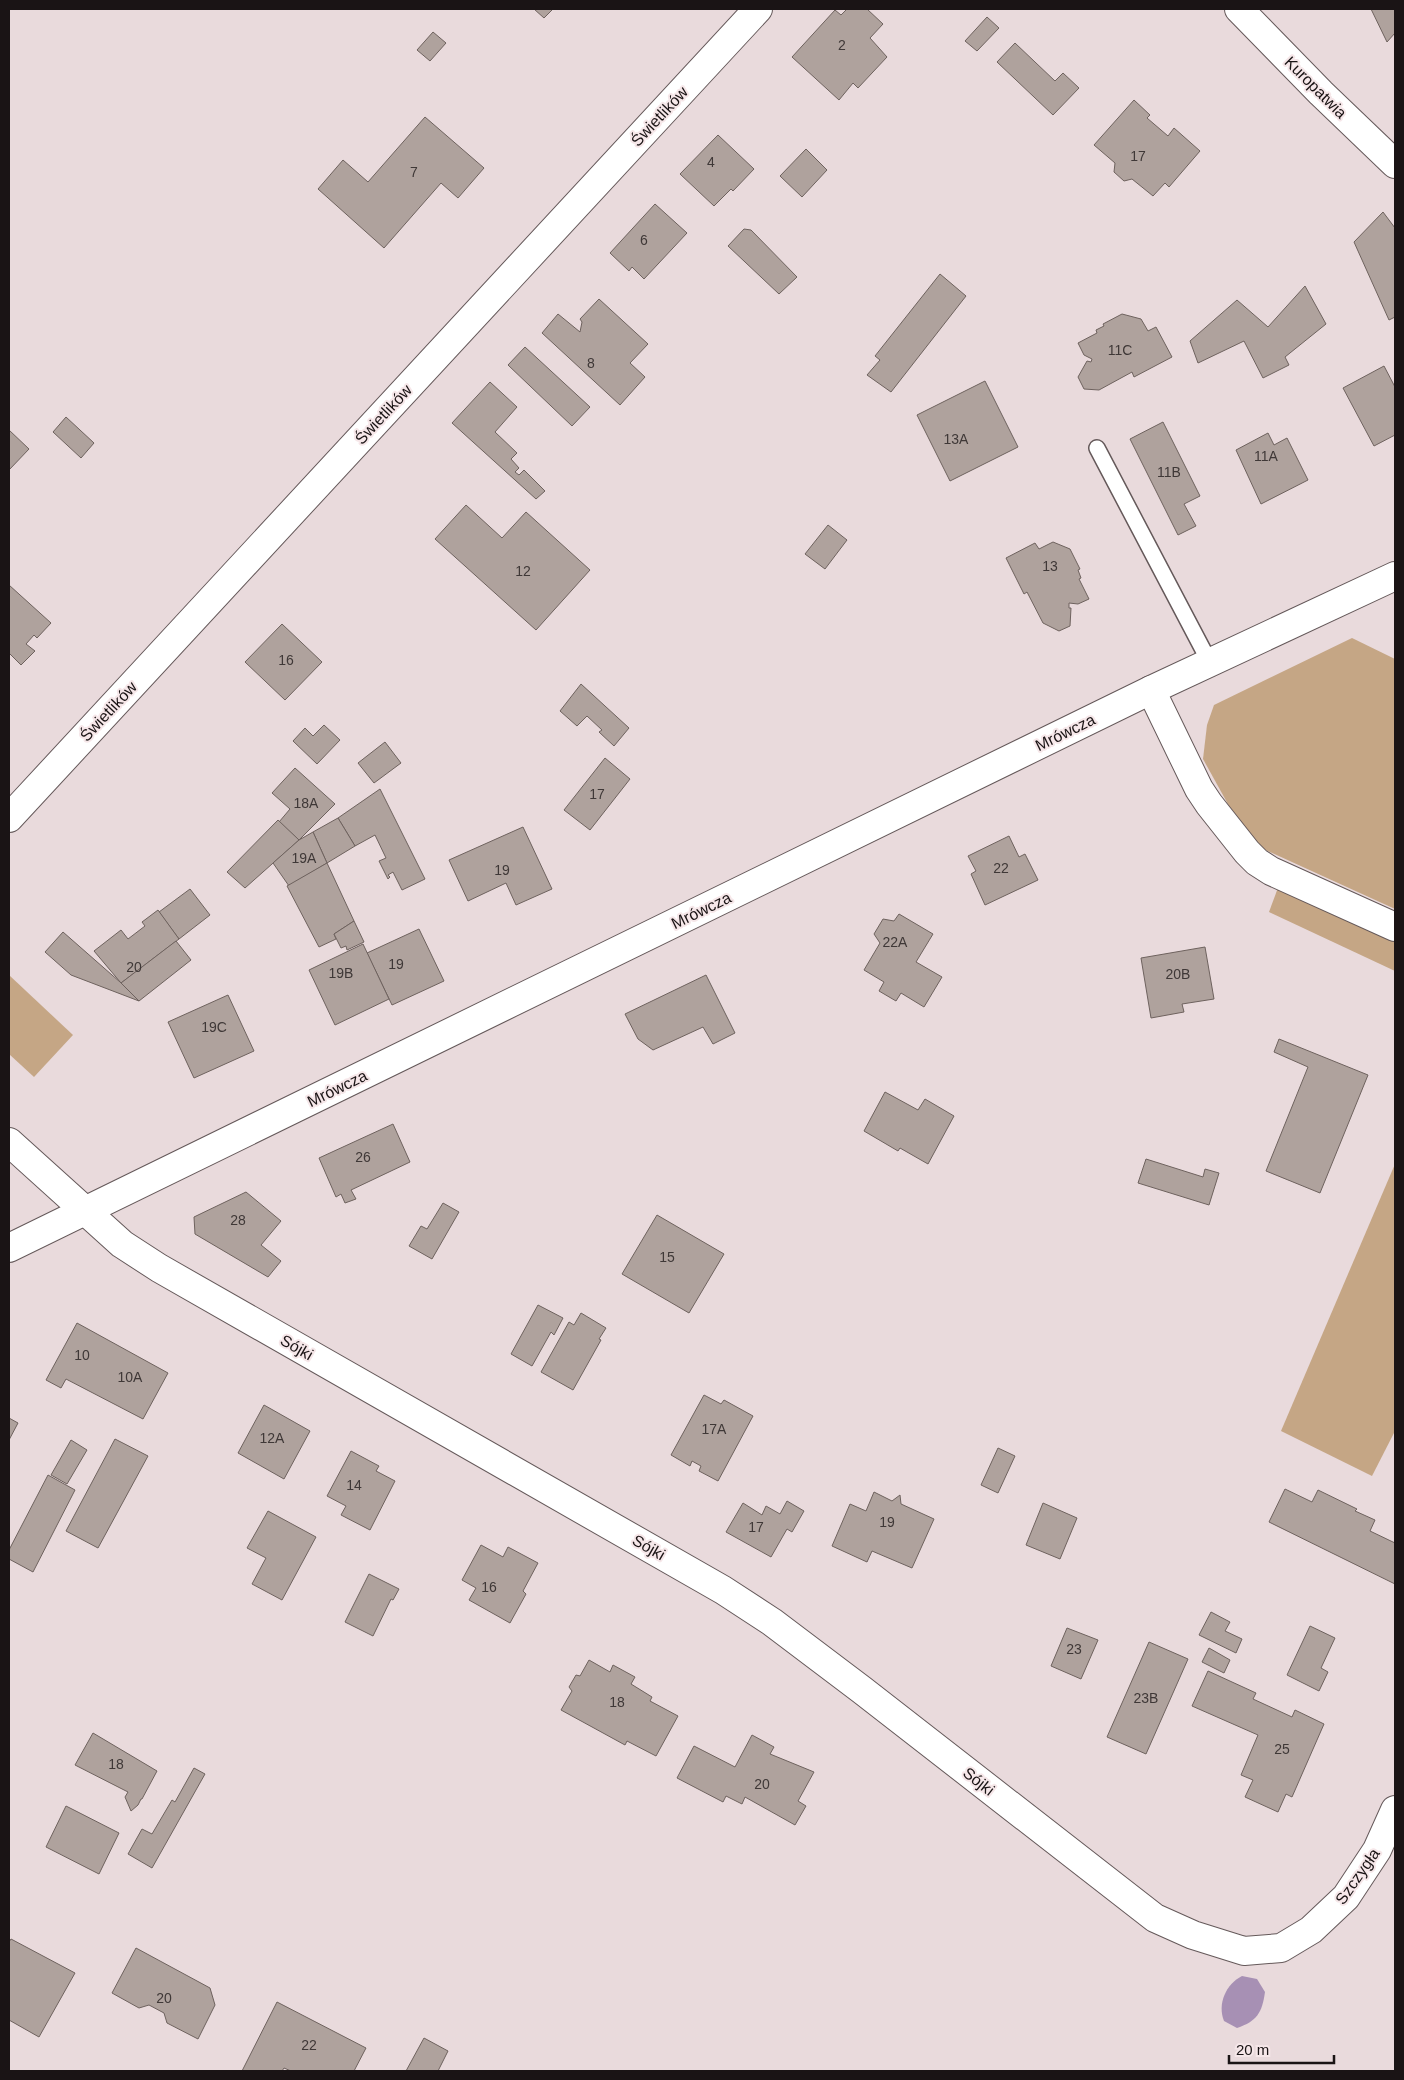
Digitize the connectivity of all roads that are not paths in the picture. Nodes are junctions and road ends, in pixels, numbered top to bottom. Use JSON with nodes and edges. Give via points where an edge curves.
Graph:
{"nodes":[{"id":1,"x":758,"y":9,"type":"edge"},
{"id":2,"x":1239,"y":9,"type":"edge"},
{"id":3,"x":1395,"y":164,"type":"edge"},
{"id":4,"x":1097,"y":448,"type":"dead end"},
{"id":5,"x":1395,"y":576,"type":"edge"},
{"id":6,"x":1210,"y":663,"type":"junction"},
{"id":7,"x":1151,"y":690,"type":"junction"},
{"id":8,"x":9,"y":818,"type":"edge"},
{"id":9,"x":1395,"y":927,"type":"edge"},
{"id":10,"x":9,"y":1142,"type":"edge"},
{"id":11,"x":85,"y":1212,"type":"junction"},
{"id":12,"x":9,"y":1248,"type":"edge"},
{"id":13,"x":1395,"y":1810,"type":"edge"},
{"id":14,"x":1281,"y":1948,"type":"joint"}],
"edges":[{"from":1,"to":8,"type":"street","name":"Świetlików"},
{"from":2,"to":3,"type":"street","name":"Kuropatwia"},
{"from":4,"to":6,"type":"lane"},
{"from":5,"to":6,"type":"street","name":"Mrówcza"},
{"from":6,"to":7,"type":"street","name":"Mrówcza"},
{"from":7,"to":9,"type":"street","via":[[1199,789],[1257,862]]},
{"from":7,"to":11,"type":"street","name":"Mrówcza"},
{"from":10,"to":11,"type":"street","name":"Sójki"},
{"from":11,"to":12,"type":"street","name":"Mrówcza"},
{"from":11,"to":14,"type":"street","name":"Sójki","via":[[122,1244],[160,1268],[723,1590],[772,1622],[1155,1918],[1193,1935],[1244,1951]]},
{"from":13,"to":14,"type":"street","name":"Szczygła","via":[[1377,1850],[1346,1897],[1311,1930]]}]}
